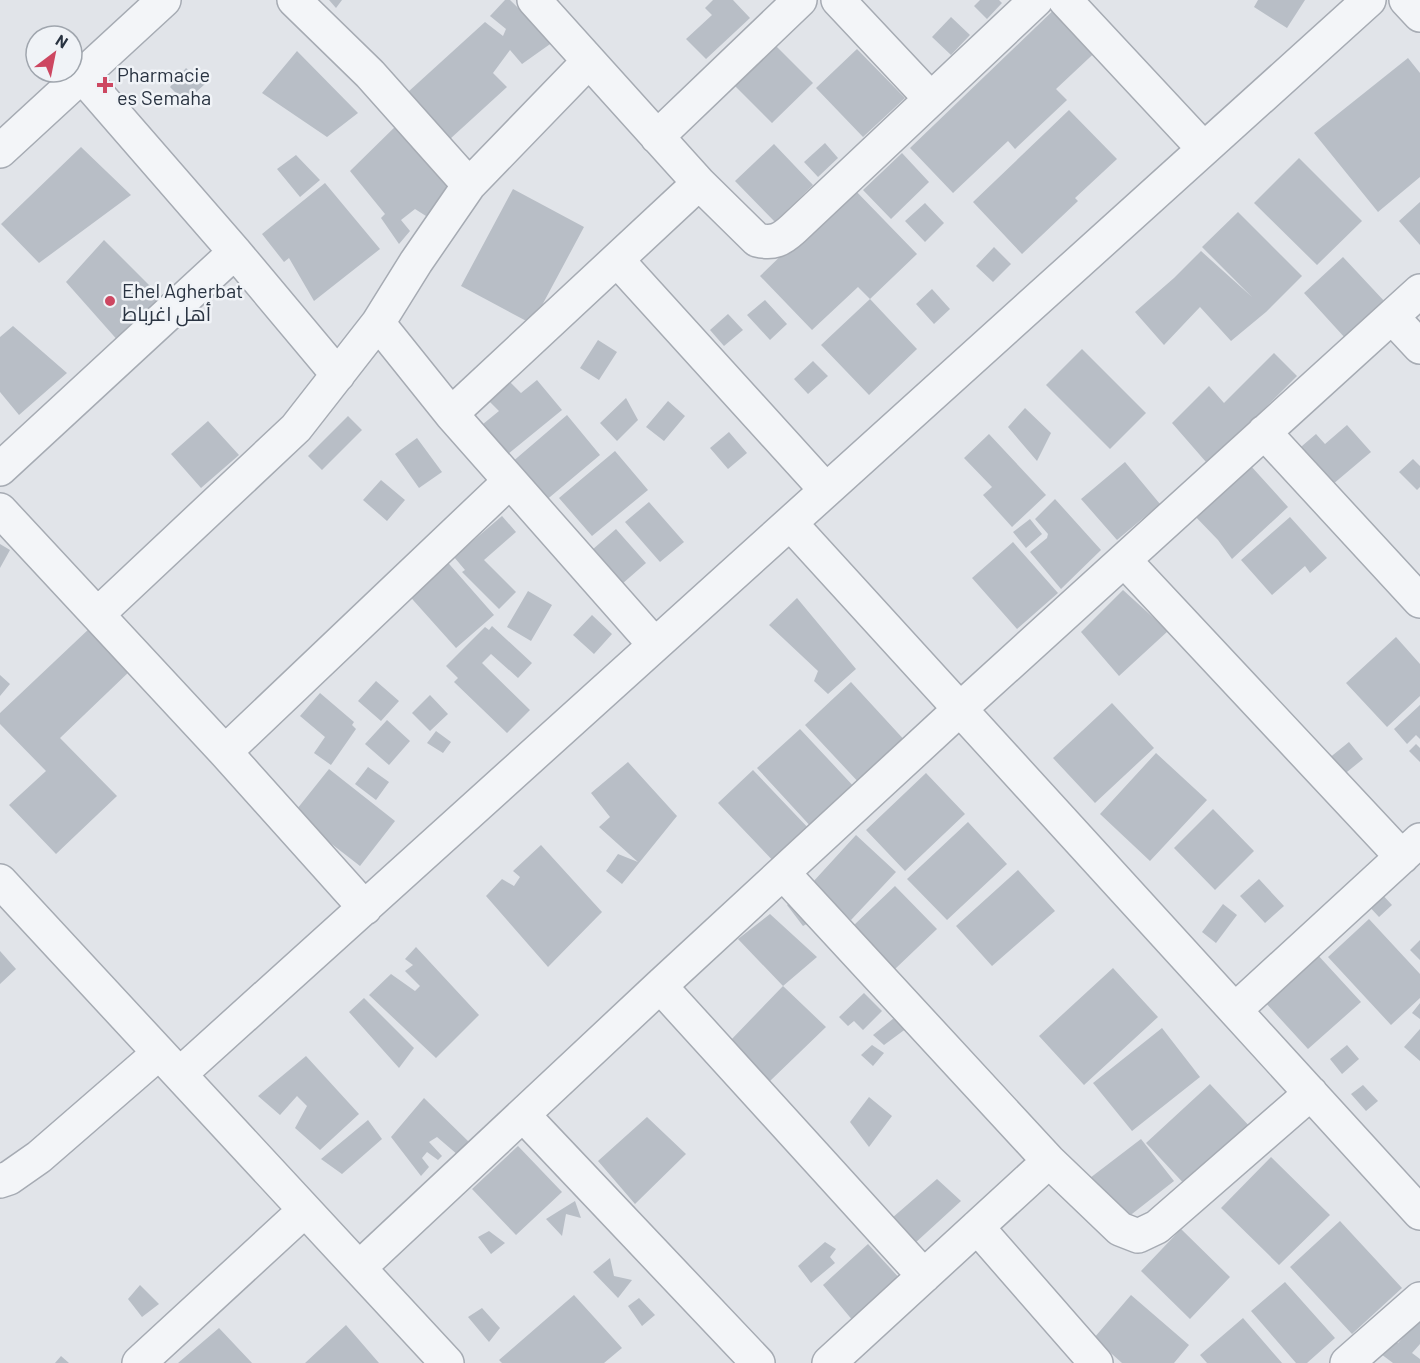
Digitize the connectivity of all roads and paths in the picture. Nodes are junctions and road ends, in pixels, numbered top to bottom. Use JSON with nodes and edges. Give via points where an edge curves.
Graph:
{"nodes":[{"id":1,"x":164,"y":0,"type":"edge"},
{"id":2,"x":294,"y":0,"type":"edge"},
{"id":3,"x":534,"y":0,"type":"edge"},
{"id":4,"x":800,"y":0,"type":"edge"},
{"id":5,"x":838,"y":0,"type":"edge"},
{"id":6,"x":1036,"y":0,"type":"edge"},
{"id":7,"x":1065,"y":0,"type":"edge"},
{"id":8,"x":1369,"y":0,"type":"edge"},
{"id":9,"x":589,"y":61,"type":"junction"},
{"id":10,"x":84,"y":74,"type":"edge"},
{"id":11,"x":84,"y":78,"type":"edge"},
{"id":12,"x":73,"y":84,"type":"edge"},
{"id":13,"x":931,"y":99,"type":"junction"},
{"id":14,"x":657,"y":137,"type":"junction"},
{"id":15,"x":1204,"y":149,"type":"junction"},
{"id":16,"x":0,"y":151,"type":"edge"},
{"id":17,"x":699,"y":183,"type":"junction"},
{"id":18,"x":469,"y":185,"type":"junction"},
{"id":19,"x":235,"y":252,"type":"junction"},
{"id":20,"x":617,"y":260,"type":"junction"},
{"id":21,"x":1420,"y":291,"type":"edge"},
{"id":22,"x":1392,"y":316,"type":"junction"},
{"id":23,"x":378,"y":323,"type":"junction"},
{"id":24,"x":1420,"y":347,"type":"edge"},
{"id":25,"x":338,"y":375,"type":"junction"},
{"id":26,"x":451,"y":414,"type":"junction"},
{"id":27,"x":1264,"y":432,"type":"junction"},
{"id":28,"x":0,"y":469,"type":"edge"},
{"id":29,"x":510,"y":481,"type":"junction"},
{"id":30,"x":826,"y":490,"type":"junction"},
{"id":31,"x":0,"y":510,"type":"edge"},
{"id":32,"x":790,"y":523,"type":"junction"},
{"id":33,"x":1124,"y":560,"type":"junction"},
{"id":34,"x":1420,"y":601,"type":"edge"},
{"id":35,"x":98,"y":614,"type":"junction"},
{"id":36,"x":655,"y":645,"type":"junction"},
{"id":37,"x":960,"y":709,"type":"junction"},
{"id":38,"x":225,"y":752,"type":"junction"},
{"id":39,"x":1411,"y":848,"type":"edge"},
{"id":40,"x":783,"y":873,"type":"junction"},
{"id":41,"x":0,"y":881,"type":"edge"},
{"id":42,"x":365,"y":908,"type":"junction"},
{"id":43,"x":660,"y":986,"type":"junction"},
{"id":44,"x":1235,"y":1010,"type":"junction"},
{"id":45,"x":169,"y":1064,"type":"junction"},
{"id":46,"x":1311,"y":1093,"type":"junction"},
{"id":47,"x":523,"y":1115,"type":"junction"},
{"id":48,"x":1048,"y":1161,"type":"junction"},
{"id":49,"x":0,"y":1180,"type":"edge"},
{"id":50,"x":1417,"y":1203,"type":"edge"},
{"id":51,"x":305,"y":1210,"type":"junction"},
{"id":52,"x":977,"y":1227,"type":"junction"},
{"id":53,"x":359,"y":1268,"type":"junction"},
{"id":54,"x":924,"y":1276,"type":"junction"},
{"id":55,"x":1420,"y":1299,"type":"edge"},
{"id":56,"x":139,"y":1363,"type":"edge"},
{"id":57,"x":447,"y":1363,"type":"edge"},
{"id":58,"x":758,"y":1363,"type":"edge"},
{"id":59,"x":829,"y":1363,"type":"edge"},
{"id":60,"x":1096,"y":1363,"type":"edge"},
{"id":61,"x":1347,"y":1363,"type":"edge"}],
"edges":[{"from":1,"to":10,"type":"street"},
{"from":2,"to":18,"type":"street","via":[[370,74]]},
{"from":3,"to":9,"type":"street"},
{"from":4,"to":14,"type":"street"},
{"from":5,"to":13,"type":"street"},
{"from":6,"to":13,"type":"street"},
{"from":7,"to":15,"type":"street"},
{"from":8,"to":15,"type":"street"},
{"from":9,"to":14,"type":"street"},
{"from":9,"to":18,"type":"street"},
{"from":11,"to":19,"type":"street"},
{"from":12,"to":16,"type":"street"},
{"from":13,"to":17,"type":"street","via":[[782,239],[770,244],[757,240]]},
{"from":14,"to":17,"type":"street"},
{"from":15,"to":30,"type":"street"},
{"from":17,"to":20,"type":"street"},
{"from":18,"to":23,"type":"street"},
{"from":19,"to":25,"type":"street"},
{"from":19,"to":28,"type":"street"},
{"from":20,"to":26,"type":"street"},
{"from":20,"to":30,"type":"street"},
{"from":21,"to":22,"type":"street"},
{"from":22,"to":24,"type":"street"},
{"from":22,"to":27,"type":"street"},
{"from":23,"to":25,"type":"street"},
{"from":23,"to":26,"type":"street"},
{"from":25,"to":35,"type":"street","via":[[296,428]]},
{"from":26,"to":29,"type":"street"},
{"from":27,"to":33,"type":"street"},
{"from":27,"to":34,"type":"street"},
{"from":29,"to":36,"type":"street"},
{"from":29,"to":38,"type":"street"},
{"from":30,"to":32,"type":"street"},
{"from":31,"to":35,"type":"street"},
{"from":32,"to":36,"type":"street"},
{"from":32,"to":37,"type":"street"},
{"from":33,"to":37,"type":"street"},
{"from":33,"to":39,"type":"street"},
{"from":35,"to":38,"type":"street"},
{"from":36,"to":42,"type":"street"},
{"from":37,"to":40,"type":"street"},
{"from":37,"to":44,"type":"street"},
{"from":38,"to":42,"type":"street"},
{"from":39,"to":44,"type":"street"},
{"from":40,"to":43,"type":"street"},
{"from":40,"to":48,"type":"street"},
{"from":41,"to":45,"type":"street"},
{"from":42,"to":45,"type":"street"},
{"from":43,"to":47,"type":"street"},
{"from":43,"to":54,"type":"street"},
{"from":44,"to":46,"type":"street"},
{"from":45,"to":49,"type":"street","via":[[39,1158]]},
{"from":45,"to":51,"type":"street"},
{"from":46,"to":48,"type":"street","via":[[1157,1227],[1138,1236],[1120,1229]]},
{"from":46,"to":50,"type":"street"},
{"from":47,"to":53,"type":"street"},
{"from":47,"to":58,"type":"street"},
{"from":48,"to":52,"type":"street"},
{"from":51,"to":53,"type":"street"},
{"from":51,"to":56,"type":"street"},
{"from":52,"to":54,"type":"street"},
{"from":52,"to":60,"type":"street"},
{"from":53,"to":57,"type":"street"},
{"from":54,"to":59,"type":"street"},
{"from":55,"to":61,"type":"street"}]}
